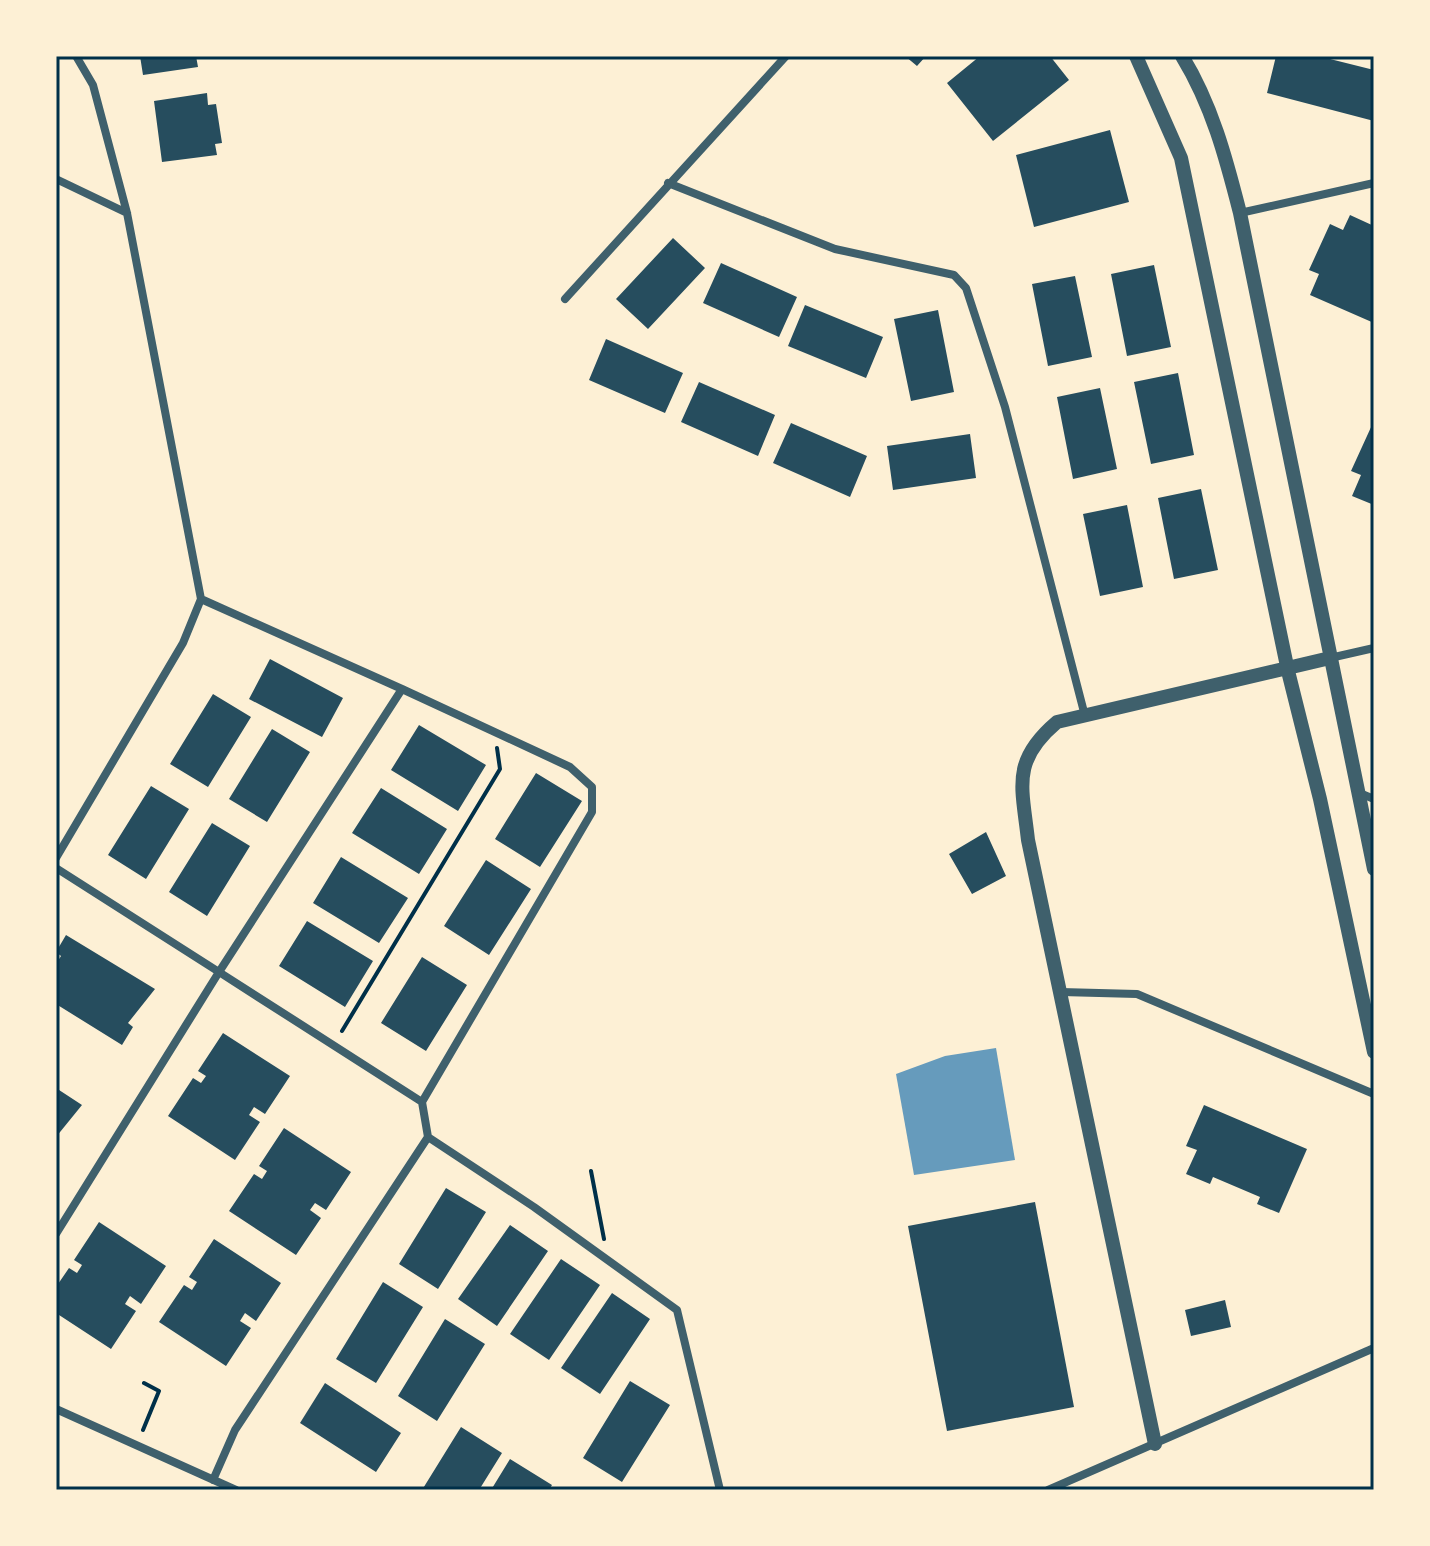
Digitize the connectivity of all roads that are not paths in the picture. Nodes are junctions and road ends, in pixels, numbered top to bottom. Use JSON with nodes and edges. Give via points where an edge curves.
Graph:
{"nodes":[{"id":1,"x":76,"y":56,"type":"edge"},
{"id":2,"x":786,"y":56,"type":"edge"},
{"id":3,"x":1136,"y":56,"type":"edge"},
{"id":4,"x":1182,"y":56,"type":"edge"},
{"id":5,"x":56,"y":179,"type":"edge"},
{"id":6,"x":668,"y":183,"type":"junction"},
{"id":7,"x":1374,"y":183,"type":"edge"},
{"id":8,"x":127,"y":213,"type":"junction"},
{"id":9,"x":1240,"y":213,"type":"junction"},
{"id":10,"x":565,"y":299,"type":"dead end"},
{"id":11,"x":201,"y":599,"type":"junction"},
{"id":12,"x":1374,"y":648,"type":"edge"},
{"id":13,"x":1330,"y":658,"type":"junction"},
{"id":14,"x":1288,"y":671,"type":"junction"},
{"id":15,"x":402,"y":689,"type":"junction"},
{"id":16,"x":1085,"y":716,"type":"junction"},
{"id":17,"x":1357,"y":792,"type":"junction"},
{"id":18,"x":1374,"y":799,"type":"edge"},
{"id":19,"x":56,"y":858,"type":"edge"},
{"id":20,"x":56,"y":868,"type":"edge"},
{"id":21,"x":1374,"y":869,"type":"edge"},
{"id":22,"x":219,"y":972,"type":"junction"},
{"id":23,"x":1061,"y":992,"type":"junction"},
{"id":24,"x":1374,"y":1052,"type":"edge"},
{"id":25,"x":1374,"y":1094,"type":"edge"},
{"id":26,"x":422,"y":1102,"type":"junction"},
{"id":27,"x":428,"y":1137,"type":"junction"},
{"id":28,"x":56,"y":1234,"type":"edge"},
{"id":29,"x":1374,"y":1348,"type":"edge"},
{"id":30,"x":56,"y":1409,"type":"edge"},
{"id":31,"x":1155,"y":1444,"type":"junction"},
{"id":32,"x":213,"y":1480,"type":"junction"},
{"id":33,"x":236,"y":1490,"type":"edge"},
{"id":34,"x":720,"y":1490,"type":"edge"},
{"id":35,"x":1048,"y":1490,"type":"edge"}],
"edges":[{"from":1,"to":8,"type":"street","via":[[93,85]]},
{"from":2,"to":6,"type":"street"},
{"from":3,"to":14,"type":"street","via":[[1181,158]]},
{"from":4,"to":9,"type":"street","via":[[1221,139]]},
{"from":5,"to":8,"type":"street"},
{"from":6,"to":10,"type":"street"},
{"from":6,"to":16,"type":"street","via":[[835,249],[954,275],[966,288],[1005,407]]},
{"from":7,"to":9,"type":"street"},
{"from":8,"to":11,"type":"street"},
{"from":9,"to":13,"type":"street"},
{"from":11,"to":15,"type":"street"},
{"from":11,"to":19,"type":"street","via":[[183,643]]},
{"from":12,"to":13,"type":"street"},
{"from":13,"to":14,"type":"street"},
{"from":13,"to":17,"type":"street"},
{"from":14,"to":16,"type":"street"},
{"from":14,"to":24,"type":"street"},
{"from":15,"to":22,"type":"street"},
{"from":15,"to":26,"type":"street","via":[[570,767],[592,787],[592,812]]},
{"from":16,"to":23,"type":"street","via":[[1057,722],[1034,741],[1020,772],[1028,840]]},
{"from":17,"to":18,"type":"street"},
{"from":17,"to":21,"type":"street"},
{"from":20,"to":22,"type":"street"},
{"from":22,"to":26,"type":"street"},
{"from":22,"to":28,"type":"street"},
{"from":23,"to":25,"type":"street","via":[[1137,994]]},
{"from":23,"to":31,"type":"street"},
{"from":26,"to":27,"type":"street"},
{"from":27,"to":32,"type":"street","via":[[235,1430]]},
{"from":27,"to":34,"type":"street","via":[[677,1310]]},
{"from":29,"to":31,"type":"street"},
{"from":30,"to":32,"type":"street"},
{"from":31,"to":35,"type":"street"},
{"from":32,"to":33,"type":"street"}]}
